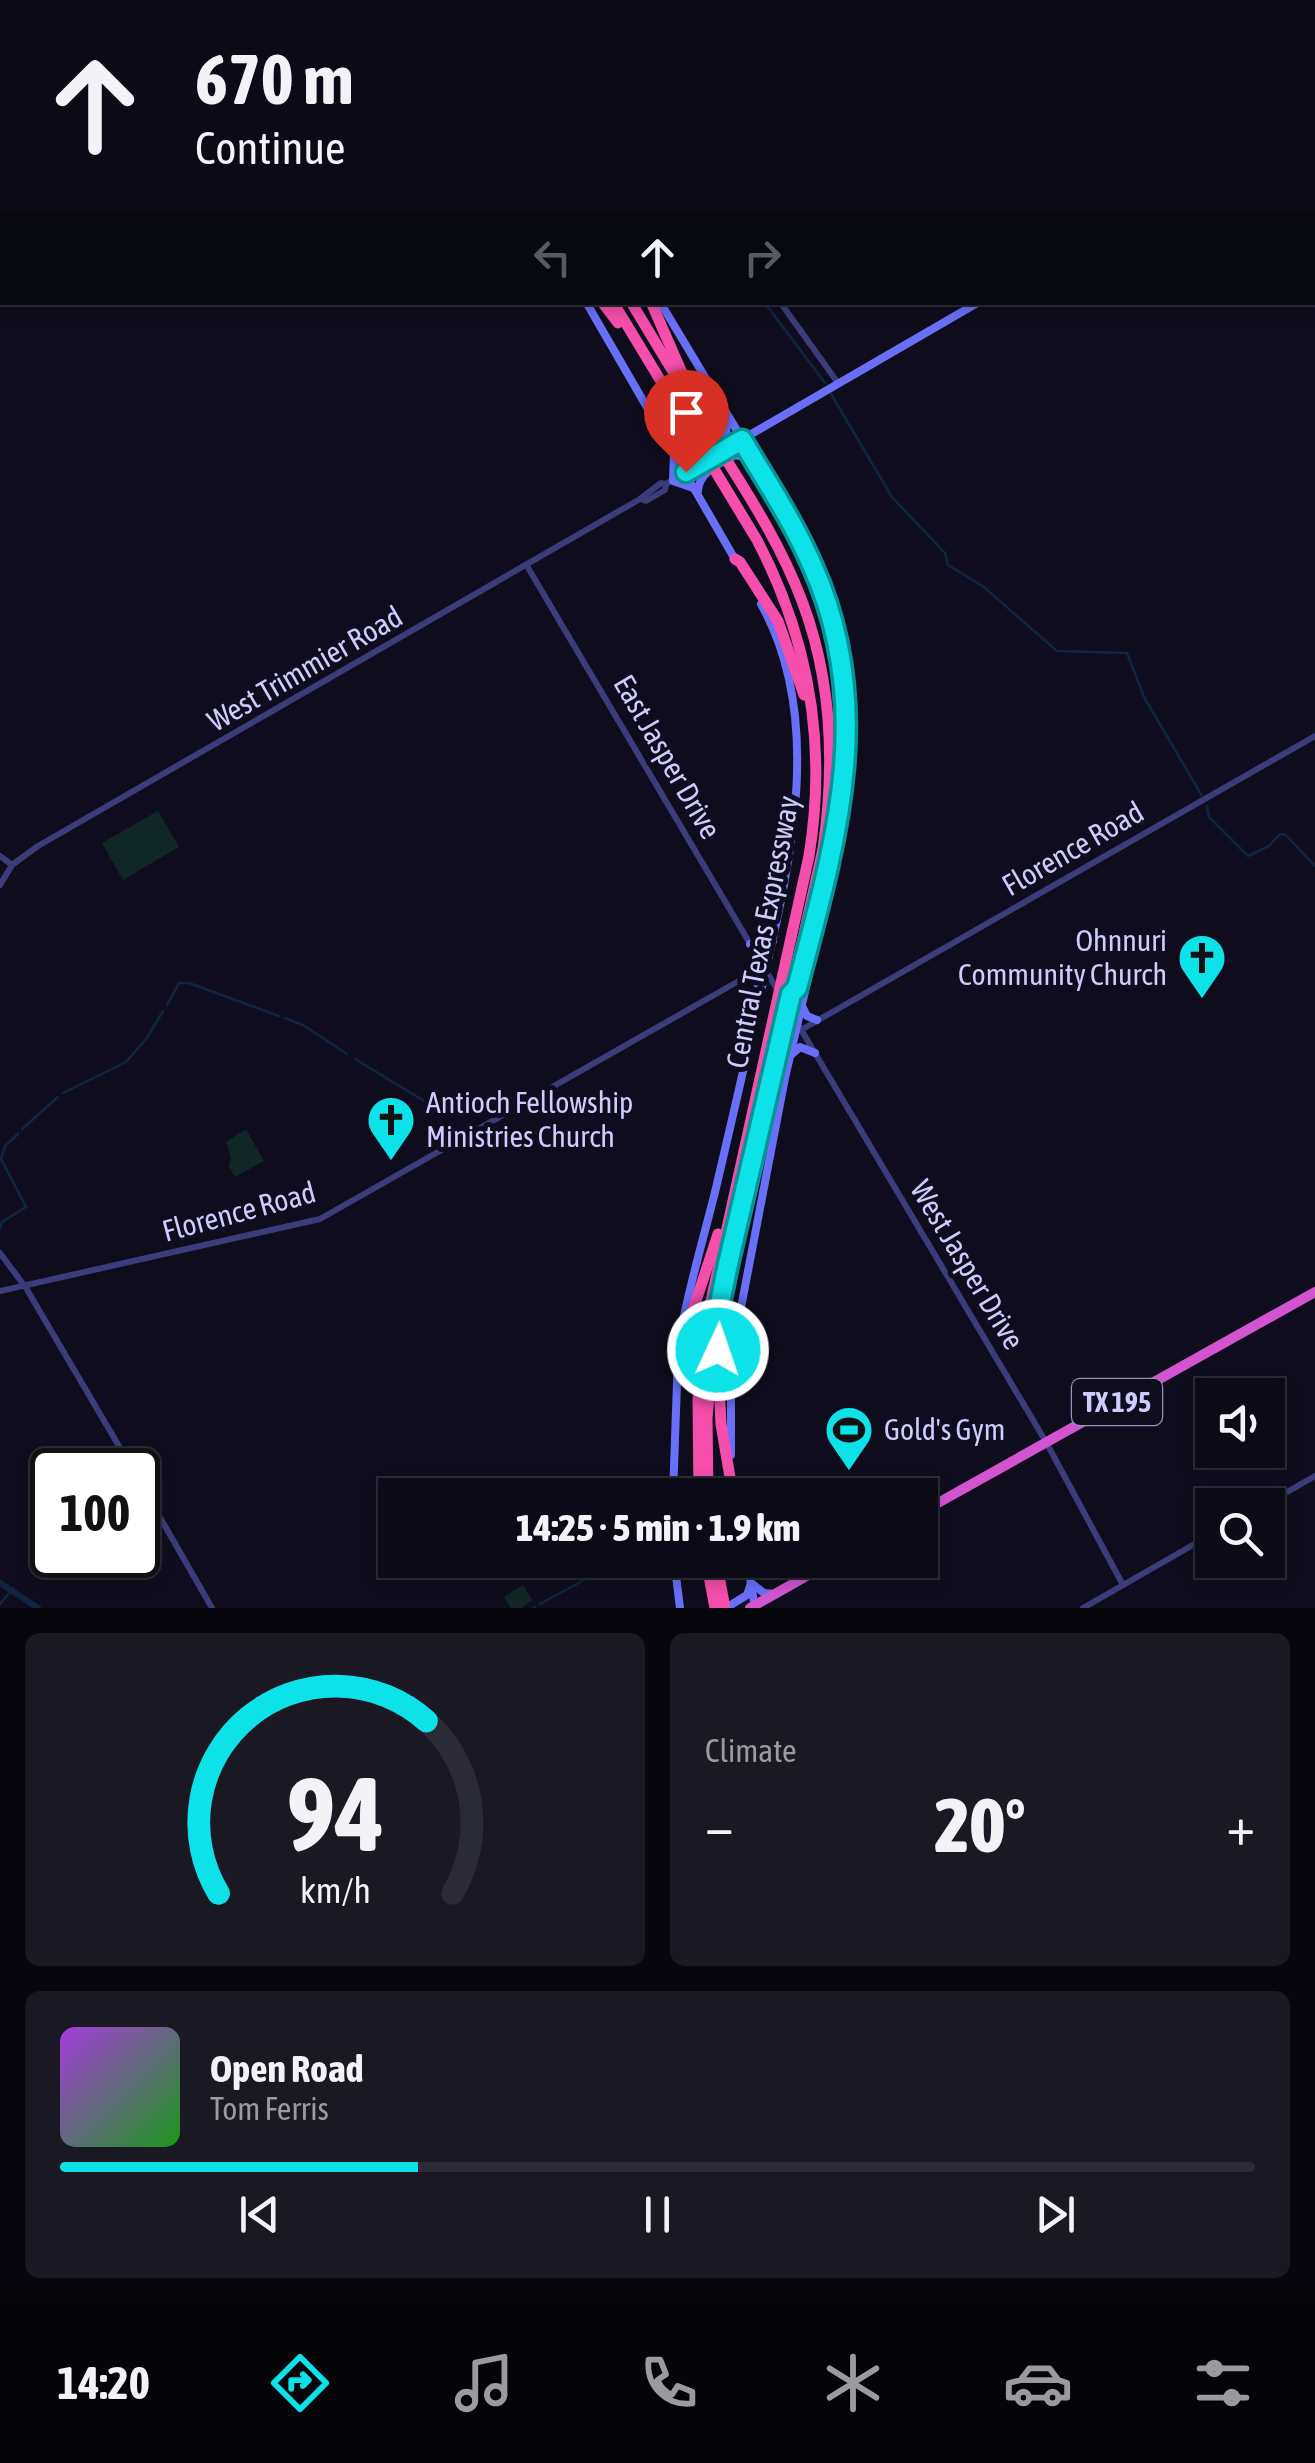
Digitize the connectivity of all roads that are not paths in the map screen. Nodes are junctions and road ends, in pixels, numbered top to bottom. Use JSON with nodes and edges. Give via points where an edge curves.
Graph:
{"nodes":[{"id":1,"x":588,"y":305,"type":"edge"},
{"id":2,"x":604,"y":305,"type":"edge"},
{"id":3,"x":615,"y":305,"type":"edge"},
{"id":4,"x":633,"y":305,"type":"edge"},
{"id":5,"x":652,"y":305,"type":"edge"},
{"id":6,"x":662,"y":305,"type":"edge"},
{"id":7,"x":782,"y":305,"type":"edge"},
{"id":8,"x":973,"y":305,"type":"edge"},
{"id":9,"x":652,"y":366,"type":"junction"},
{"id":10,"x":838,"y":383,"type":"junction"},
{"id":11,"x":699,"y":414,"type":"junction"},
{"id":12,"x":729,"y":420,"type":"junction"},
{"id":13,"x":759,"y":429,"type":"junction"},
{"id":14,"x":742,"y":440,"type":"junction"},
{"id":15,"x":674,"y":454,"type":"junction"},
{"id":16,"x":757,"y":466,"type":"junction"},
{"id":17,"x":686,"y":472,"type":"junction"},
{"id":18,"x":669,"y":483,"type":"junction"},
{"id":19,"x":698,"y":494,"type":"junction"},
{"id":20,"x":640,"y":499,"type":"junction"},
{"id":21,"x":735,"y":559,"type":"junction"},
{"id":22,"x":528,"y":566,"type":"junction"},
{"id":23,"x":849,"y":723,"type":"junction"},
{"id":24,"x":1315,"y":736,"type":"edge"},
{"id":25,"x":818,"y":782,"type":"junction"},
{"id":26,"x":0,"y":856,"type":"edge"},
{"id":27,"x":12,"y":865,"type":"junction"},
{"id":28,"x":0,"y":885,"type":"edge"},
{"id":29,"x":773,"y":941,"type":"junction"},
{"id":30,"x":750,"y":944,"type":"junction"},
{"id":31,"x":768,"y":976,"type":"junction"},
{"id":32,"x":747,"y":977,"type":"junction"},
{"id":33,"x":761,"y":990,"type":"junction"},
{"id":34,"x":791,"y":994,"type":"junction"},
{"id":35,"x":802,"y":1007,"type":"junction"},
{"id":36,"x":817,"y":1020,"type":"junction"},
{"id":37,"x":799,"y":1027,"type":"junction"},
{"id":38,"x":814,"y":1053,"type":"junction"},
{"id":39,"x":790,"y":1055,"type":"junction"},
{"id":40,"x":733,"y":1198,"type":"junction"},
{"id":41,"x":0,"y":1253,"type":"edge"},
{"id":42,"x":24,"y":1286,"type":"junction"},
{"id":43,"x":0,"y":1291,"type":"edge"},
{"id":44,"x":1315,"y":1292,"type":"edge"},
{"id":45,"x":719,"y":1308,"type":"junction"},
{"id":46,"x":677,"y":1359,"type":"junction"},
{"id":47,"x":1046,"y":1442,"type":"junction"},
{"id":48,"x":119,"y":1448,"type":"edge"},
{"id":49,"x":1315,"y":1476,"type":"edge"},
{"id":50,"x":674,"y":1478,"type":"edge"},
{"id":51,"x":697,"y":1478,"type":"edge"},
{"id":52,"x":708,"y":1478,"type":"edge"},
{"id":53,"x":731,"y":1478,"type":"edge"},
{"id":54,"x":733,"y":1478,"type":"edge"},
{"id":55,"x":1285,"y":1493,"type":"edge"},
{"id":56,"x":938,"y":1502,"type":"edge"},
{"id":57,"x":160,"y":1517,"type":"edge"},
{"id":58,"x":1195,"y":1544,"type":"edge"},
{"id":59,"x":676,"y":1578,"type":"edge"},
{"id":60,"x":712,"y":1578,"type":"edge"},
{"id":61,"x":718,"y":1578,"type":"edge"},
{"id":62,"x":750,"y":1578,"type":"edge"},
{"id":63,"x":804,"y":1578,"type":"edge"},
{"id":64,"x":751,"y":1583,"type":"junction"},
{"id":65,"x":1122,"y":1586,"type":"junction"},
{"id":66,"x":775,"y":1594,"type":"junction"},
{"id":67,"x":721,"y":1605,"type":"edge"},
{"id":68,"x":753,"y":1607,"type":"edge"},
{"id":69,"x":212,"y":1608,"type":"edge"},
{"id":70,"x":680,"y":1608,"type":"edge"},
{"id":71,"x":1083,"y":1608,"type":"edge"}],
"edges":[{"from":1,"to":15,"type":"main road"},
{"from":2,"to":9,"type":"highway"},
{"from":3,"to":9,"type":"highway","name":"Central Texas Expressway"},
{"from":4,"to":11,"type":"highway","name":"Central Texas Expressway"},
{"from":5,"to":11,"type":"highway"},
{"from":6,"to":12,"type":"main road"},
{"from":7,"to":10,"type":"street"},
{"from":8,"to":10,"type":"main road","name":"West Trimmier Road"},
{"from":9,"to":25,"type":"highway","name":"Central Texas Expressway","via":[[767,559],[792,618],[810,689]]},
{"from":10,"to":13,"type":"main road","name":"West Trimmier Road"},
{"from":11,"to":34,"type":"highway","name":"Central Texas Expressway","via":[[796,588],[826,703],[828,808]]},
{"from":12,"to":13,"type":"main road"},
{"from":12,"to":14,"type":"main road"},
{"from":12,"to":15,"type":"main road","via":[[722,438],[693,456]]},
{"from":13,"to":14,"type":"main road","name":"West Trimmier Road"},
{"from":13,"to":16,"type":"main road"},
{"from":14,"to":16,"type":"main road"},
{"from":14,"to":17,"type":"main road","name":"West Trimmier Road"},
{"from":15,"to":17,"type":"main road"},
{"from":15,"to":18,"type":"main road"},
{"from":16,"to":19,"type":"main road","via":[[735,455],[702,478]]},
{"from":16,"to":23,"type":"main road","via":[[829,608]]},
{"from":17,"to":18,"type":"street","name":"West Trimmier Road"},
{"from":17,"to":19,"type":"main road"},
{"from":18,"to":19,"type":"main road"},
{"from":18,"to":20,"type":"street","name":"West Trimmier Road"},
{"from":18,"to":20,"type":"street","name":"West Trimmier Road"},
{"from":19,"to":21,"type":"main road"},
{"from":20,"to":22,"type":"street","name":"West Trimmier Road"},
{"from":21,"to":25,"type":"highway","via":[[790,650]]},
{"from":21,"to":29,"type":"main road","via":[[777,638],[795,706],[790,848]]},
{"from":22,"to":27,"type":"street","name":"West Trimmier Road"},
{"from":22,"to":30,"type":"street","name":"East Jasper Drive"},
{"from":23,"to":34,"type":"highway","via":[[838,823]]},
{"from":23,"to":35,"type":"main road","via":[[840,840]]},
{"from":24,"to":36,"type":"street","name":"Florence Road"},
{"from":25,"to":40,"type":"highway","name":"Central Texas Expressway","via":[[806,874]]},
{"from":26,"to":27,"type":"street"},
{"from":27,"to":28,"type":"street","name":"West Trimmier Road"},
{"from":29,"to":30,"type":"main road"},
{"from":29,"to":31,"type":"main road"},
{"from":30,"to":31,"type":"street","name":"East Jasper Drive"},
{"from":31,"to":32,"type":"street","name":"Florence Road"},
{"from":31,"to":33,"type":"main road"},
{"from":31,"to":37,"type":"street","name":"West Jasper Drive"},
{"from":32,"to":33,"type":"main road"},
{"from":32,"to":42,"type":"street","name":"Florence Road","via":[[320,1219]]},
{"from":33,"to":46,"type":"main road"},
{"from":34,"to":45,"type":"highway","name":"Central Texas Expressway"},
{"from":35,"to":36,"type":"main road"},
{"from":35,"to":37,"type":"main road"},
{"from":36,"to":37,"type":"street","name":"Florence Road"},
{"from":37,"to":38,"type":"street","name":"West Jasper Drive"},
{"from":37,"to":39,"type":"main road"},
{"from":38,"to":39,"type":"main road","via":[[800,1047]]},
{"from":38,"to":47,"type":"street","name":"West Jasper Drive"},
{"from":39,"to":54,"type":"main road","via":[[732,1370]]},
{"from":40,"to":46,"type":"highway"},
{"from":40,"to":51,"type":"highway","name":"Central Texas Expressway","via":[[702,1354]]},
{"from":41,"to":42,"type":"street"},
{"from":42,"to":43,"type":"street","name":"Florence Road"},
{"from":42,"to":48,"type":"street"},
{"from":44,"to":47,"type":"highway","number":"TX 195"},
{"from":45,"to":52,"type":"highway","name":"Central Texas Expressway","via":[[708,1392]]},
{"from":45,"to":53,"type":"highway","via":[[718,1396]]},
{"from":46,"to":50,"type":"main road"},
{"from":47,"to":56,"type":"highway","number":"TX 195"},
{"from":47,"to":65,"type":"street","name":"West Jasper Drive"},
{"from":49,"to":55,"type":"street"},
{"from":57,"to":69,"type":"street"},
{"from":58,"to":65,"type":"street"},
{"from":59,"to":70,"type":"main road"},
{"from":60,"to":67,"type":"highway"},
{"from":61,"to":67,"type":"highway"},
{"from":62,"to":64,"type":"main road"},
{"from":63,"to":66,"type":"highway"},
{"from":64,"to":66,"type":"main road"},
{"from":64,"to":67,"type":"main road","via":[[747,1595]]},
{"from":64,"to":68,"type":"main road"},
{"from":65,"to":71,"type":"street"},
{"from":66,"to":68,"type":"highway"}]}
